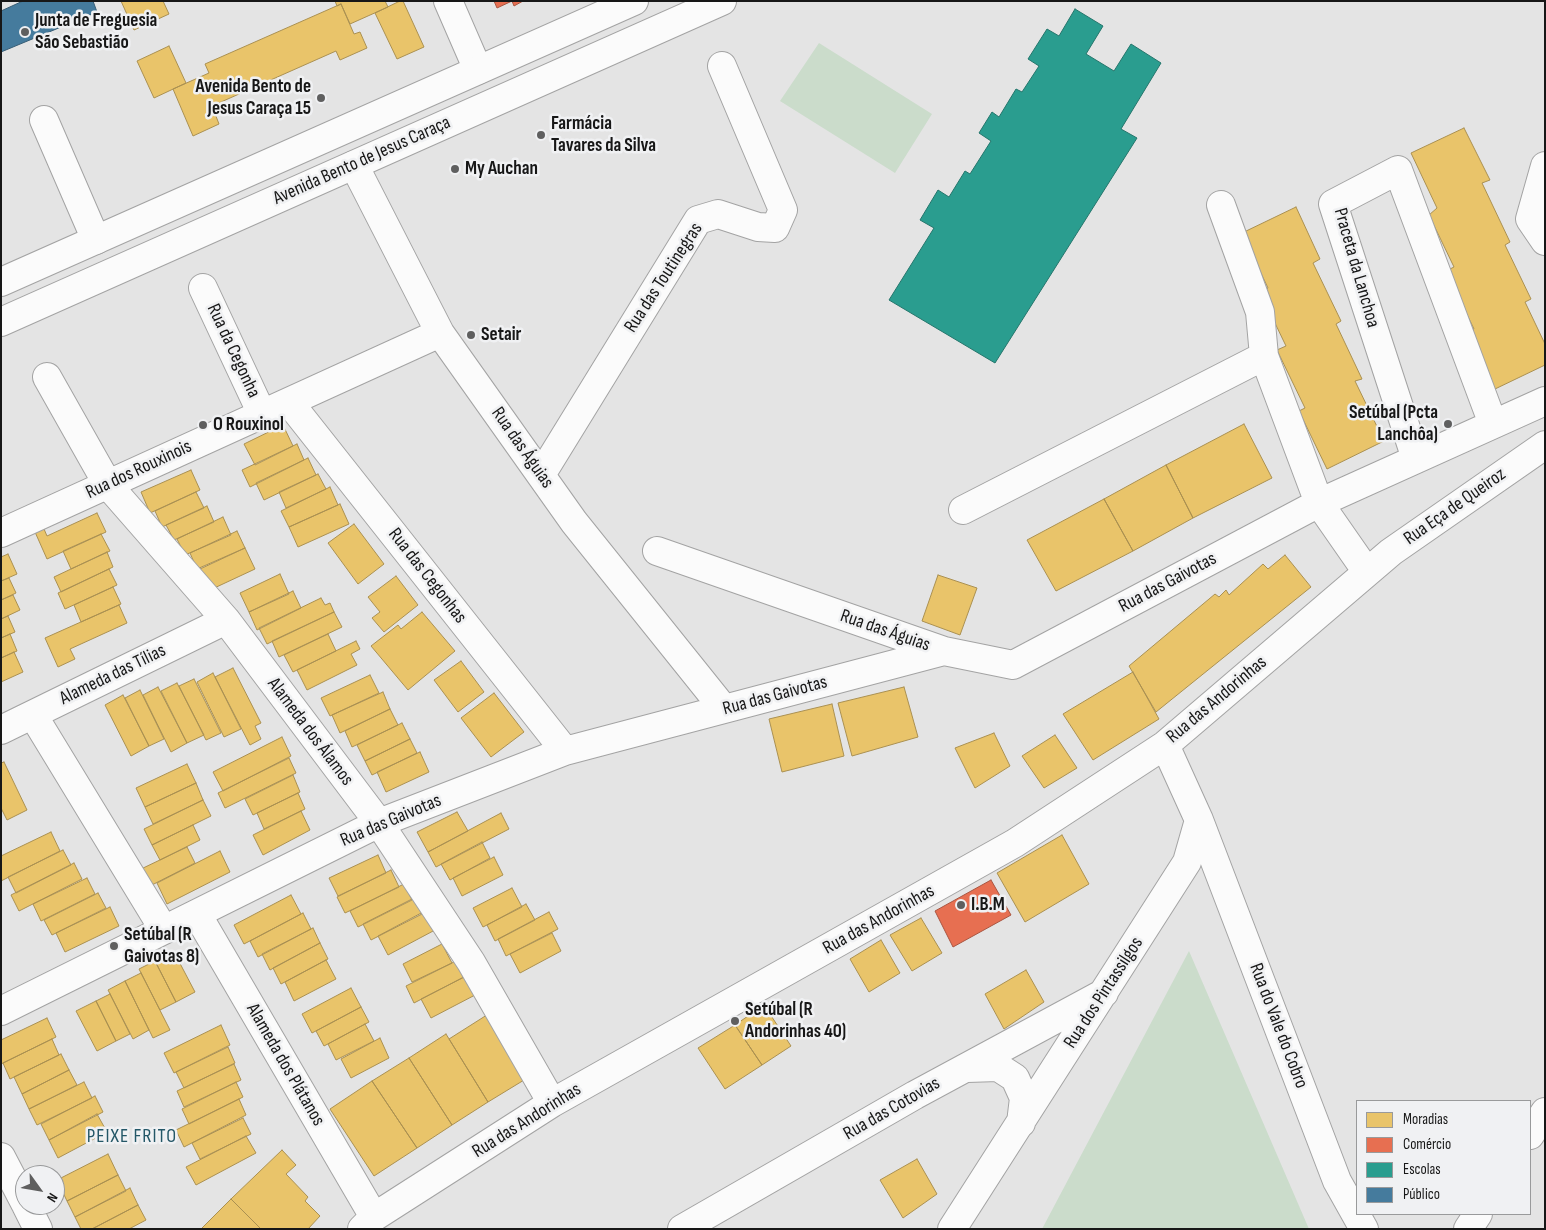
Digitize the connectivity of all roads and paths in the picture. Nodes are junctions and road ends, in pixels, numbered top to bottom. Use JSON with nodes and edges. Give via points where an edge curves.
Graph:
{"nodes":[{"id":1,"x":448,"y":1,"type":"edge"},
{"id":2,"x":634,"y":1,"type":"edge"},
{"id":3,"x":722,"y":1,"type":"edge"},
{"id":4,"x":722,"y":66,"type":"dead end"},
{"id":5,"x":478,"y":70,"type":"junction"},
{"id":6,"x":44,"y":120,"type":"dead end"},
{"id":7,"x":354,"y":165,"type":"junction"},
{"id":8,"x":1545,"y":166,"type":"edge"},
{"id":9,"x":1221,"y":205,"type":"dead end"},
{"id":10,"x":96,"y":240,"type":"junction"},
{"id":11,"x":1545,"y":241,"type":"edge"},
{"id":12,"x":1,"y":282,"type":"edge"},
{"id":13,"x":203,"y":288,"type":"dead end"},
{"id":14,"x":1,"y":322,"type":"edge"},
{"id":15,"x":440,"y":333,"type":"junction"},
{"id":16,"x":1264,"y":356,"type":"junction"},
{"id":17,"x":47,"y":378,"type":"dead end"},
{"id":18,"x":1545,"y":401,"type":"edge"},
{"id":19,"x":289,"y":402,"type":"junction"},
{"id":20,"x":262,"y":414,"type":"junction"},
{"id":21,"x":1493,"y":424,"type":"junction"},
{"id":22,"x":1545,"y":445,"type":"edge"},
{"id":23,"x":1416,"y":459,"type":"junction"},
{"id":24,"x":541,"y":475,"type":"junction"},
{"id":25,"x":108,"y":485,"type":"junction"},
{"id":26,"x":1319,"y":503,"type":"junction"},
{"id":27,"x":963,"y":510,"type":"dead end"},
{"id":28,"x":1,"y":533,"type":"edge"},
{"id":29,"x":657,"y":551,"type":"dead end"},
{"id":30,"x":1367,"y":572,"type":"junction"},
{"id":31,"x":226,"y":620,"type":"junction"},
{"id":32,"x":944,"y":651,"type":"junction"},
{"id":33,"x":724,"y":709,"type":"junction"},
{"id":34,"x":33,"y":715,"type":"junction"},
{"id":35,"x":1,"y":730,"type":"edge"},
{"id":36,"x":1165,"y":745,"type":"junction"},
{"id":37,"x":565,"y":751,"type":"junction"},
{"id":38,"x":1199,"y":820,"type":"junction"},
{"id":39,"x":378,"y":824,"type":"junction"},
{"id":40,"x":197,"y":914,"type":"junction"},
{"id":41,"x":164,"y":930,"type":"junction"},
{"id":42,"x":1105,"y":993,"type":"junction"},
{"id":43,"x":1,"y":1011,"type":"edge"},
{"id":44,"x":966,"y":1068,"type":"junction"},
{"id":45,"x":552,"y":1103,"type":"junction"},
{"id":46,"x":1545,"y":1112,"type":"edge"},
{"id":47,"x":1021,"y":1123,"type":"junction"},
{"id":48,"x":1531,"y":1133,"type":"edge"},
{"id":49,"x":1,"y":1157,"type":"edge"},
{"id":50,"x":15,"y":1184,"type":"edge"},
{"id":51,"x":31,"y":1215,"type":"edge"},
{"id":52,"x":1356,"y":1215,"type":"edge"},
{"id":53,"x":1356,"y":1215,"type":"edge"},
{"id":54,"x":1477,"y":1215,"type":"edge"},
{"id":55,"x":368,"y":1223,"type":"edge"},
{"id":56,"x":38,"y":1229,"type":"edge"},
{"id":57,"x":682,"y":1229,"type":"edge"},
{"id":58,"x":952,"y":1229,"type":"edge"},
{"id":59,"x":1364,"y":1229,"type":"edge"},
{"id":60,"x":1468,"y":1229,"type":"edge"}],
"edges":[{"from":1,"to":5,"type":"street"},
{"from":2,"to":5,"type":"street","name":"Avenida Bento de Jesus Caraça"},
{"from":3,"to":7,"type":"street","name":"Avenida Bento de Jesus Caraça"},
{"from":4,"to":24,"type":"street","name":"Rua das Toutinegras","via":[[783,210],[775,228],[758,227],[718,214],[698,220]]},
{"from":5,"to":10,"type":"street","name":"Avenida Bento de Jesus Caraça"},
{"from":6,"to":10,"type":"street"},
{"from":7,"to":14,"type":"street","name":"Avenida Bento de Jesus Caraça"},
{"from":7,"to":15,"type":"street","name":"Rua das Águias"},
{"from":8,"to":11,"type":"street","via":[[1530,219]]},
{"from":9,"to":16,"type":"street","via":[[1260,312]]},
{"from":10,"to":12,"type":"street","name":"Avenida Bento de Jesus Caraça"},
{"from":13,"to":20,"type":"street","name":"Rua da Cegonha"},
{"from":15,"to":19,"type":"street","name":"Rua dos Rouxinois"},
{"from":15,"to":24,"type":"street","name":"Rua das Águias"},
{"from":16,"to":26,"type":"street"},
{"from":16,"to":27,"type":"street"},
{"from":17,"to":25,"type":"street","name":"Alameda dos Álamos"},
{"from":18,"to":21,"type":"street","name":"Rua das Gaivotas"},
{"from":19,"to":20,"type":"street","name":"Rua dos Rouxinois"},
{"from":19,"to":37,"type":"street","name":"Rua das Cegonhas"},
{"from":20,"to":25,"type":"street","name":"Rua dos Rouxinois"},
{"from":21,"to":23,"type":"street","name":"Rua das Gaivotas"},
{"from":21,"to":23,"type":"street","name":"Praceta da Lanchoa","via":[[1398,170],[1333,204]]},
{"from":22,"to":30,"type":"street","name":"Rua Eça de Queiroz"},
{"from":23,"to":26,"type":"street","name":"Rua das Gaivotas"},
{"from":24,"to":33,"type":"street","name":"Rua das Águias","via":[[574,522]]},
{"from":25,"to":28,"type":"street","name":"Rua dos Rouxinois"},
{"from":25,"to":31,"type":"street","name":"Alameda dos Álamos"},
{"from":26,"to":30,"type":"street"},
{"from":26,"to":32,"type":"street","name":"Rua das Gaivotas","via":[[1013,665]]},
{"from":29,"to":32,"type":"street","name":"Rua das Águias"},
{"from":30,"to":36,"type":"street","name":"Rua das Andorinhas"},
{"from":31,"to":34,"type":"street","name":"Alameda das Tílias"},
{"from":31,"to":39,"type":"street","name":"Alameda dos Álamos"},
{"from":32,"to":33,"type":"street","name":"Rua das Gaivotas"},
{"from":33,"to":37,"type":"street","name":"Rua das Gaivotas"},
{"from":34,"to":35,"type":"street","name":"Alameda das Tílias"},
{"from":34,"to":41,"type":"street"},
{"from":36,"to":38,"type":"street"},
{"from":36,"to":45,"type":"street","name":"Rua das Andorinhas","via":[[1015,844]]},
{"from":37,"to":39,"type":"street","name":"Rua das Gaivotas"},
{"from":38,"to":42,"type":"street","name":"Rua dos Pintassilgos","via":[[1188,862]]},
{"from":38,"to":52,"type":"street","name":"Rua do Vale do Cobro","via":[[1337,1181]]},
{"from":39,"to":40,"type":"street","name":"Rua das Gaivotas"},
{"from":39,"to":45,"type":"street","name":"Alameda dos Álamos","via":[[471,962]]},
{"from":40,"to":41,"type":"street","name":"Rua das Gaivotas"},
{"from":40,"to":55,"type":"street","name":"Alameda dos Plátanos"},
{"from":41,"to":43,"type":"street","name":"Rua das Gaivotas"},
{"from":42,"to":44,"type":"street","name":"Rua das Cotovias"},
{"from":42,"to":47,"type":"street","name":"Rua dos Pintassilgos"},
{"from":44,"to":47,"type":"street","via":[[998,1067],[1015,1078],[1024,1098]]},
{"from":44,"to":57,"type":"street","name":"Rua das Cotovias"},
{"from":45,"to":55,"type":"street","name":"Rua das Andorinhas"},
{"from":46,"to":48,"type":"street"},
{"from":47,"to":58,"type":"street","name":"Rua dos Pintassilgos"},
{"from":49,"to":50,"type":"street"},
{"from":51,"to":56,"type":"street"},
{"from":53,"to":59,"type":"street","name":"Rua do Vale do Cobro"},
{"from":54,"to":60,"type":"street"}]}
